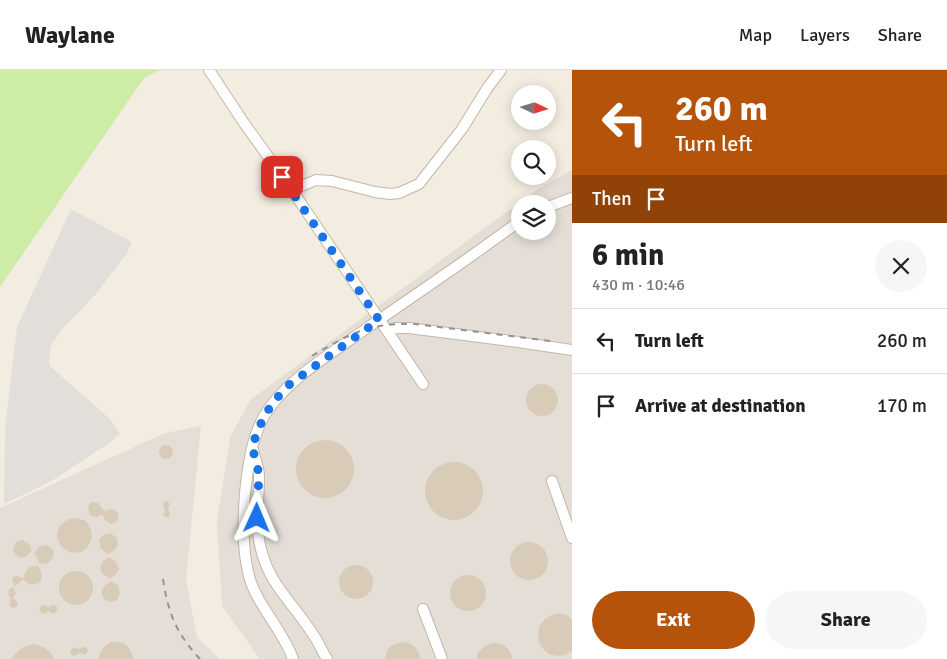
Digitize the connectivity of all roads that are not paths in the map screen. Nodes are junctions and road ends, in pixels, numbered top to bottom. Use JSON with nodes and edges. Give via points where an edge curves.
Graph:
{"nodes":[{"id":1,"x":209,"y":70,"type":"edge"},
{"id":2,"x":501,"y":70,"type":"edge"},
{"id":3,"x":292,"y":190,"type":"junction"},
{"id":4,"x":572,"y":198,"type":"edge"},
{"id":5,"x":556,"y":204,"type":"edge"},
{"id":6,"x":511,"y":227,"type":"edge"},
{"id":7,"x":379,"y":320,"type":"junction"},
{"id":8,"x":386,"y":330,"type":"junction"},
{"id":9,"x":572,"y":350,"type":"edge"},
{"id":10,"x":423,"y":384,"type":"dead end"},
{"id":11,"x":252,"y":446,"type":"junction"},
{"id":12,"x":552,"y":482,"type":"dead end"},
{"id":13,"x":572,"y":538,"type":"edge"},
{"id":14,"x":423,"y":609,"type":"dead end"},
{"id":15,"x":294,"y":659,"type":"edge"},
{"id":16,"x":327,"y":659,"type":"edge"},
{"id":17,"x":442,"y":659,"type":"edge"}],
"edges":[{"from":1,"to":3,"type":"street"},
{"from":2,"to":3,"type":"street","via":[[420,184],[390,194],[316,180]]},
{"from":3,"to":7,"type":"street"},
{"from":4,"to":5,"type":"street"},
{"from":6,"to":7,"type":"street"},
{"from":7,"to":8,"type":"street"},
{"from":7,"to":11,"type":"street","via":[[290,384],[264,416]]},
{"from":8,"to":9,"type":"street","via":[[409,328]]},
{"from":8,"to":10,"type":"street"},
{"from":11,"to":15,"type":"street","via":[[243,518],[249,577]]},
{"from":11,"to":16,"type":"street","via":[[259,474],[257,518],[262,555],[280,591]]},
{"from":12,"to":13,"type":"street"},
{"from":14,"to":17,"type":"street"}]}
